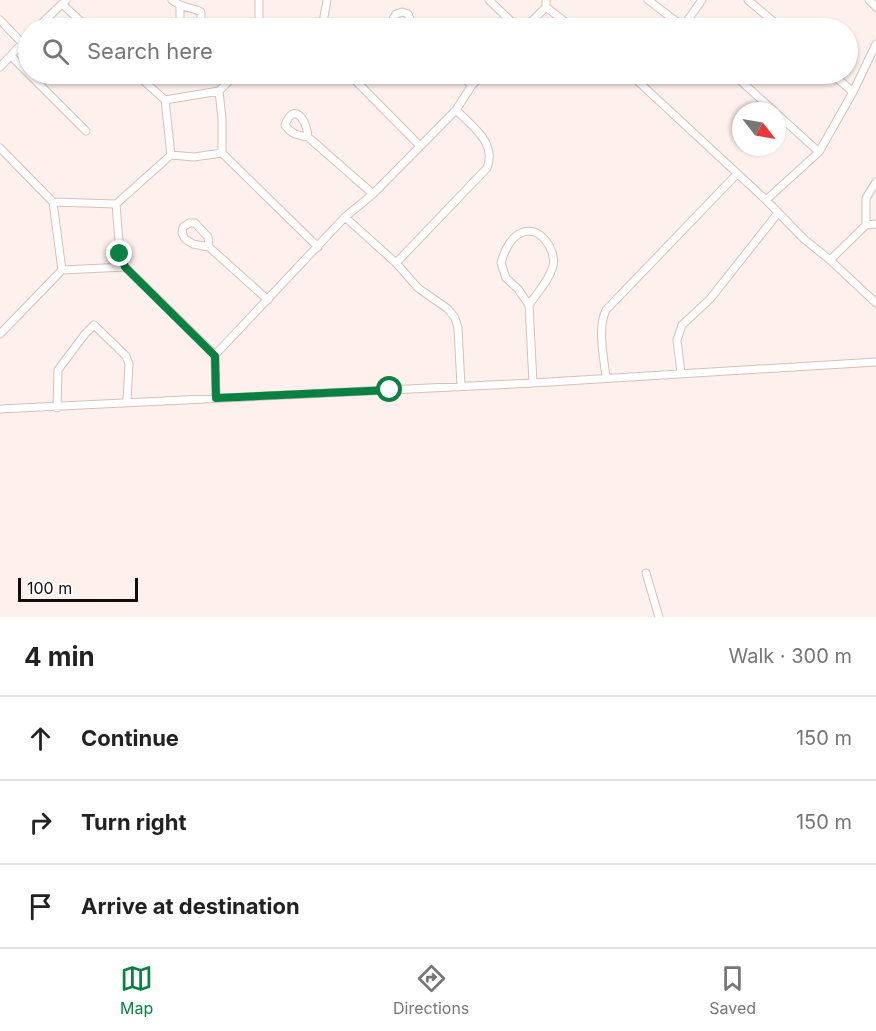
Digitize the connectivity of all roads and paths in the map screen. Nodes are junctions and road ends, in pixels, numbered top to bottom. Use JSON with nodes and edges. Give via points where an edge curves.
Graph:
{"nodes":[{"id":1,"x":172,"y":0,"type":"edge"},
{"id":2,"x":259,"y":0,"type":"edge"},
{"id":3,"x":327,"y":0,"type":"edge"},
{"id":4,"x":489,"y":0,"type":"edge"},
{"id":5,"x":648,"y":0,"type":"edge"},
{"id":6,"x":702,"y":0,"type":"edge"},
{"id":7,"x":748,"y":0,"type":"edge"},
{"id":8,"x":869,"y":0,"type":"edge"},
{"id":9,"x":64,"y":2,"type":"edge"},
{"id":10,"x":546,"y":4,"type":"edge"},
{"id":11,"x":180,"y":7,"type":"junction"},
{"id":12,"x":876,"y":7,"type":"edge"},
{"id":13,"x":47,"y":18,"type":"edge"},
{"id":14,"x":79,"y":18,"type":"edge"},
{"id":15,"x":180,"y":18,"type":"edge"},
{"id":16,"x":201,"y":18,"type":"edge"},
{"id":17,"x":259,"y":18,"type":"edge"},
{"id":18,"x":324,"y":18,"type":"edge"},
{"id":19,"x":394,"y":18,"type":"edge"},
{"id":20,"x":410,"y":18,"type":"edge"},
{"id":21,"x":508,"y":18,"type":"edge"},
{"id":22,"x":534,"y":18,"type":"edge"},
{"id":23,"x":562,"y":18,"type":"edge"},
{"id":24,"x":671,"y":18,"type":"edge"},
{"id":25,"x":690,"y":18,"type":"edge"},
{"id":26,"x":769,"y":18,"type":"edge"},
{"id":27,"x":0,"y":20,"type":"edge"},
{"id":28,"x":18,"y":39,"type":"edge"},
{"id":29,"x":876,"y":44,"type":"edge"},
{"id":30,"x":18,"y":48,"type":"edge"},
{"id":31,"x":11,"y":56,"type":"junction"},
{"id":32,"x":18,"y":63,"type":"edge"},
{"id":33,"x":0,"y":67,"type":"edge"},
{"id":34,"x":858,"y":82,"type":"edge"},
{"id":35,"x":39,"y":84,"type":"edge"},
{"id":36,"x":147,"y":84,"type":"edge"},
{"id":37,"x":226,"y":84,"type":"edge"},
{"id":38,"x":359,"y":84,"type":"edge"},
{"id":39,"x":641,"y":84,"type":"edge"},
{"id":40,"x":744,"y":84,"type":"edge"},
{"id":41,"x":844,"y":84,"type":"edge"},
{"id":42,"x":857,"y":84,"type":"edge"},
{"id":43,"x":472,"y":86,"type":"edge"},
{"id":44,"x":219,"y":91,"type":"junction"},
{"id":45,"x":853,"y":92,"type":"junction"},
{"id":46,"x":165,"y":100,"type":"junction"},
{"id":47,"x":764,"y":102,"type":"edge"},
{"id":48,"x":456,"y":110,"type":"junction"},
{"id":49,"x":786,"y":122,"type":"edge"},
{"id":50,"x":86,"y":131,"type":"dead end"},
{"id":51,"x":308,"y":137,"type":"dead end"},
{"id":52,"x":419,"y":145,"type":"junction"},
{"id":53,"x":0,"y":148,"type":"edge"},
{"id":54,"x":819,"y":152,"type":"junction"},
{"id":55,"x":222,"y":153,"type":"junction"},
{"id":56,"x":171,"y":155,"type":"junction"},
{"id":57,"x":736,"y":174,"type":"junction"},
{"id":58,"x":876,"y":182,"type":"edge"},
{"id":59,"x":373,"y":194,"type":"junction"},
{"id":60,"x":766,"y":200,"type":"junction"},
{"id":61,"x":53,"y":202,"type":"junction"},
{"id":62,"x":116,"y":204,"type":"junction"},
{"id":63,"x":778,"y":213,"type":"junction"},
{"id":64,"x":345,"y":217,"type":"junction"},
{"id":65,"x":876,"y":224,"type":"edge"},
{"id":66,"x":866,"y":225,"type":"junction"},
{"id":67,"x":209,"y":247,"type":"dead end"},
{"id":68,"x":318,"y":247,"type":"junction"},
{"id":69,"x":830,"y":260,"type":"junction"},
{"id":70,"x":396,"y":263,"type":"junction"},
{"id":71,"x":125,"y":267,"type":"junction"},
{"id":72,"x":62,"y":270,"type":"junction"},
{"id":73,"x":268,"y":300,"type":"junction"},
{"id":74,"x":876,"y":303,"type":"edge"},
{"id":75,"x":529,"y":305,"type":"junction"},
{"id":76,"x":0,"y":334,"type":"edge"},
{"id":77,"x":215,"y":356,"type":"junction"},
{"id":78,"x":876,"y":362,"type":"edge"},
{"id":79,"x":681,"y":373,"type":"junction"},
{"id":80,"x":606,"y":378,"type":"junction"},
{"id":81,"x":532,"y":382,"type":"junction"},
{"id":82,"x":461,"y":386,"type":"junction"},
{"id":83,"x":216,"y":398,"type":"junction"},
{"id":84,"x":127,"y":401,"type":"junction"},
{"id":85,"x":57,"y":408,"type":"junction"},
{"id":86,"x":0,"y":409,"type":"edge"},
{"id":87,"x":646,"y":573,"type":"dead end"},
{"id":88,"x":659,"y":617,"type":"edge"}],
"edges":[{"from":1,"to":11,"type":"street"},
{"from":2,"to":17,"type":"street"},
{"from":3,"to":18,"type":"street"},
{"from":4,"to":21,"type":"street"},
{"from":5,"to":24,"type":"street"},
{"from":6,"to":25,"type":"street"},
{"from":7,"to":26,"type":"street"},
{"from":8,"to":12,"type":"street"},
{"from":9,"to":13,"type":"street"},
{"from":9,"to":14,"type":"street"},
{"from":10,"to":22,"type":"street"},
{"from":10,"to":23,"type":"street"},
{"from":11,"to":15,"type":"street"},
{"from":11,"to":16,"type":"street","via":[[201,12]]},
{"from":19,"to":20,"type":"street","via":[[402,12]]},
{"from":27,"to":28,"type":"street"},
{"from":29,"to":34,"type":"street"},
{"from":30,"to":31,"type":"street"},
{"from":31,"to":32,"type":"street"},
{"from":31,"to":33,"type":"street"},
{"from":35,"to":50,"type":"street"},
{"from":36,"to":46,"type":"street"},
{"from":37,"to":44,"type":"street"},
{"from":38,"to":52,"type":"street"},
{"from":39,"to":57,"type":"street"},
{"from":40,"to":47,"type":"street"},
{"from":41,"to":45,"type":"street"},
{"from":42,"to":45,"type":"street"},
{"from":43,"to":48,"type":"street"},
{"from":44,"to":46,"type":"street"},
{"from":44,"to":55,"type":"street"},
{"from":45,"to":54,"type":"street"},
{"from":46,"to":56,"type":"street"},
{"from":48,"to":52,"type":"street"},
{"from":48,"to":70,"type":"street","via":[[486,142],[490,152],[488,168]]},
{"from":49,"to":54,"type":"street"},
{"from":51,"to":59,"type":"street"},
{"from":52,"to":59,"type":"street"},
{"from":53,"to":61,"type":"street"},
{"from":54,"to":60,"type":"street"},
{"from":55,"to":56,"type":"street","via":[[194,158]]},
{"from":55,"to":68,"type":"street"},
{"from":56,"to":62,"type":"street"},
{"from":57,"to":60,"type":"street"},
{"from":57,"to":80,"type":"street","via":[[606,310],[602,327]]},
{"from":58,"to":66,"type":"street","via":[[866,198]]},
{"from":59,"to":64,"type":"street"},
{"from":60,"to":63,"type":"street"},
{"from":61,"to":62,"type":"street"},
{"from":61,"to":72,"type":"street"},
{"from":62,"to":71,"type":"street","via":[[120,254]]},
{"from":63,"to":69,"type":"street"},
{"from":63,"to":79,"type":"street","via":[[710,299],[682,324],[677,340]]},
{"from":64,"to":68,"type":"street"},
{"from":64,"to":70,"type":"street"},
{"from":65,"to":66,"type":"street"},
{"from":66,"to":69,"type":"street"},
{"from":67,"to":73,"type":"street"},
{"from":68,"to":73,"type":"street"},
{"from":69,"to":74,"type":"street"},
{"from":70,"to":82,"type":"street","via":[[418,288],[455,318]]},
{"from":71,"to":72,"type":"street"},
{"from":71,"to":77,"type":"street"},
{"from":72,"to":76,"type":"street"},
{"from":73,"to":77,"type":"street"},
{"from":75,"to":75,"type":"street","via":[[547,280],[554,258],[546,241],[532,231],[524,231],[507,247],[501,263],[506,278]]},
{"from":75,"to":81,"type":"street"},
{"from":77,"to":83,"type":"street"},
{"from":78,"to":79,"type":"street"},
{"from":79,"to":80,"type":"street"},
{"from":80,"to":81,"type":"street"},
{"from":81,"to":82,"type":"street"},
{"from":82,"to":83,"type":"street"},
{"from":83,"to":84,"type":"street"},
{"from":84,"to":85,"type":"street"},
{"from":84,"to":85,"type":"street","via":[[126,356],[94,326],[58,370]]},
{"from":85,"to":86,"type":"street"},
{"from":87,"to":88,"type":"street"}]}
